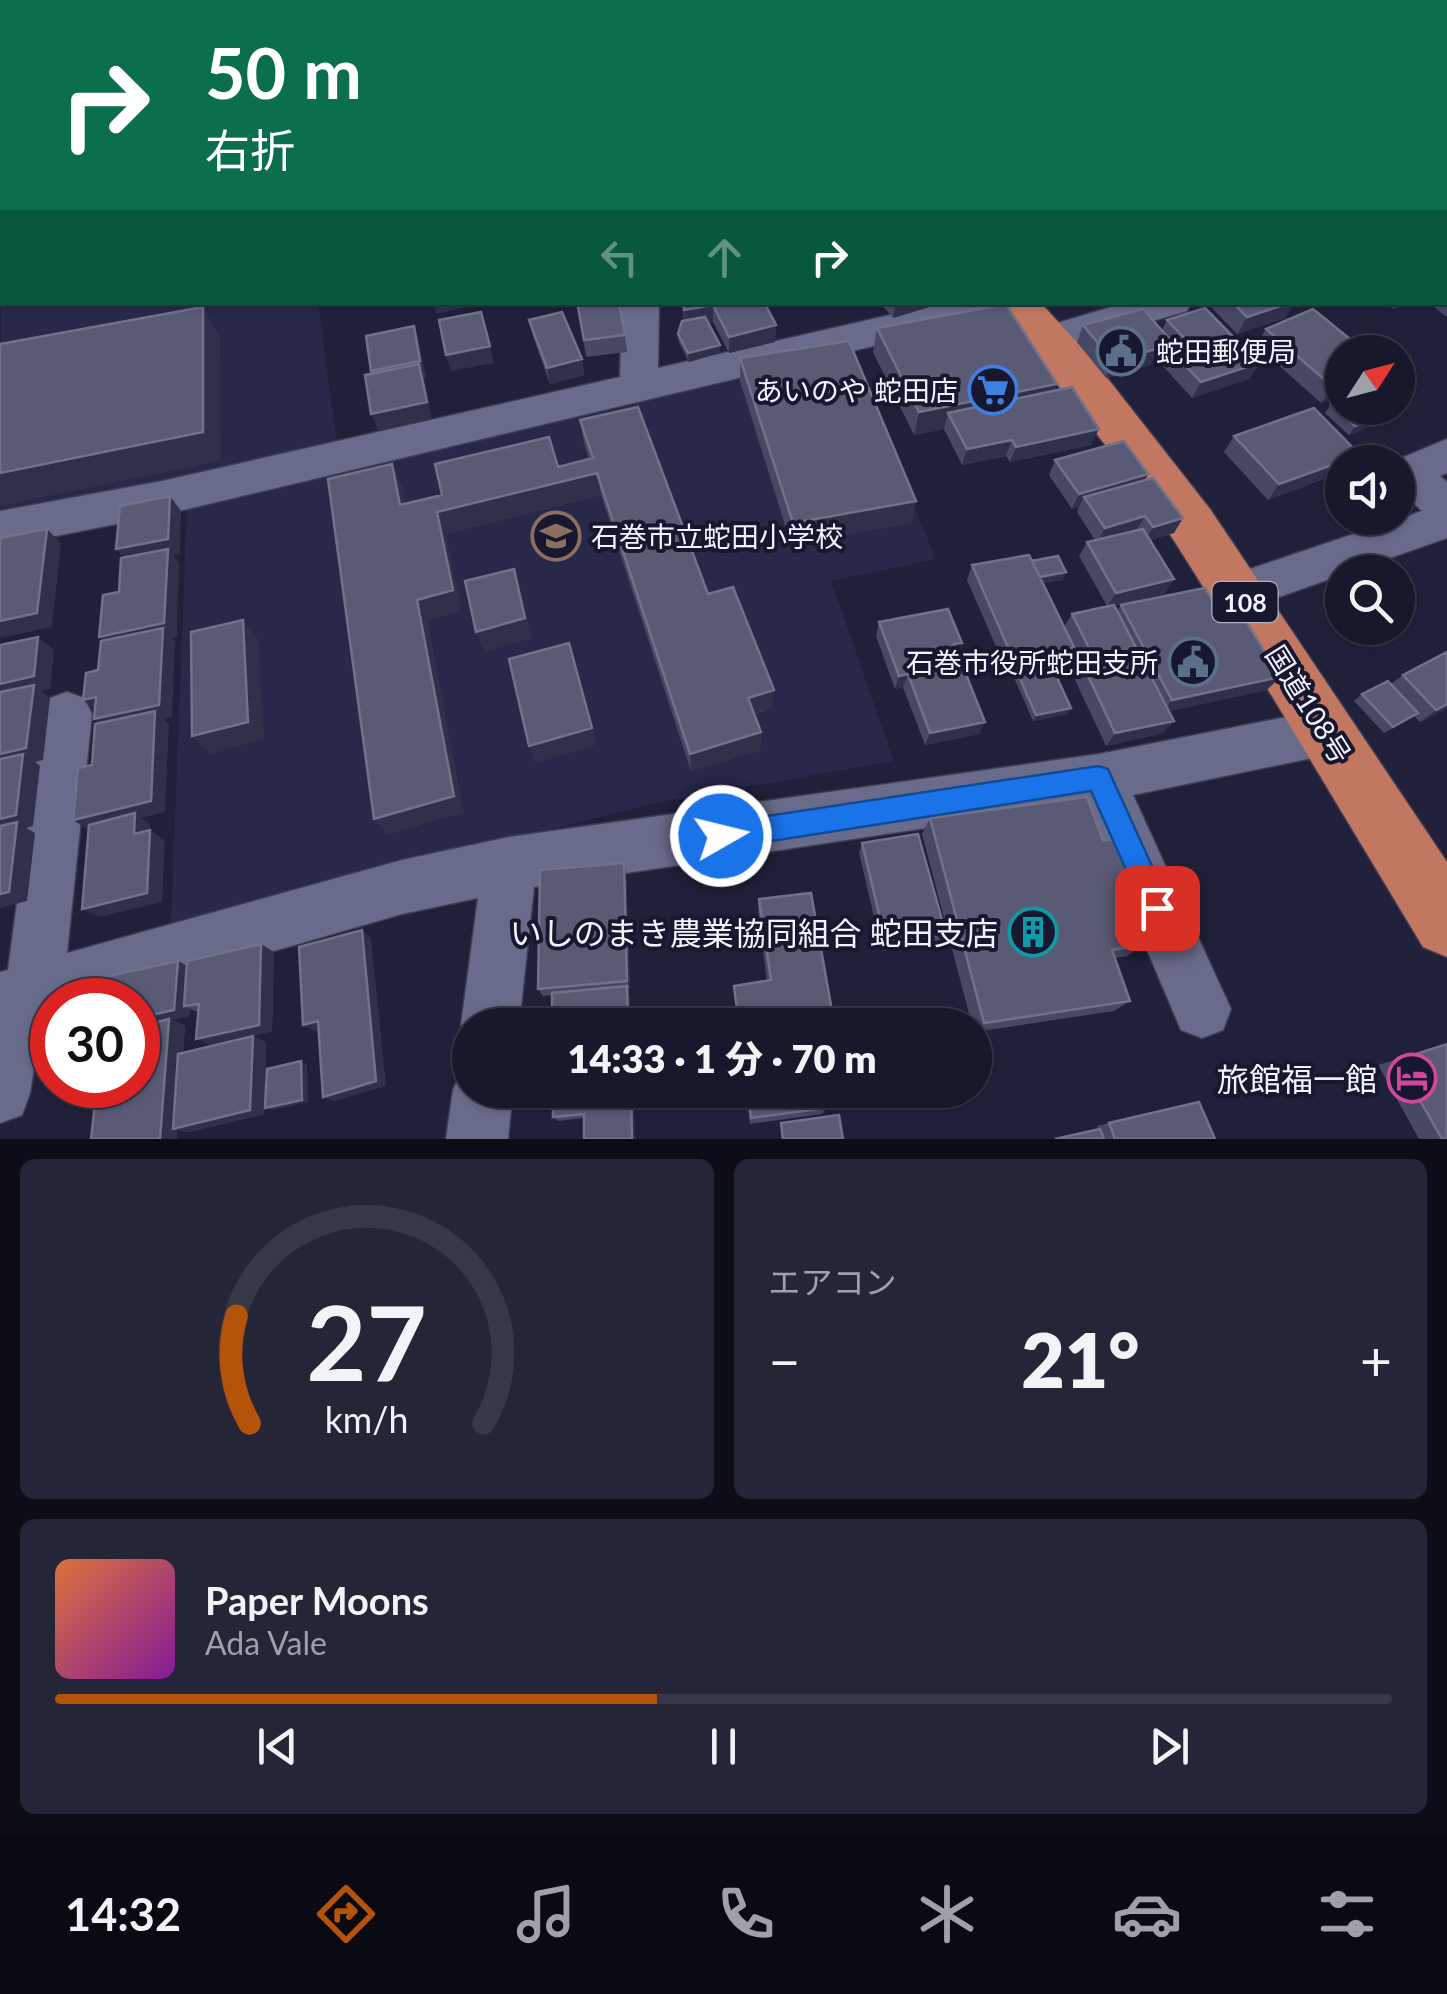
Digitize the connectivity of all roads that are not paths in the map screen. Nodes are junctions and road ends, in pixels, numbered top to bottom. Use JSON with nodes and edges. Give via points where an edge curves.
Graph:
{"nodes":[{"id":1,"x":642,"y":305,"type":"edge"},
{"id":2,"x":991,"y":305,"type":"edge"},
{"id":3,"x":1151,"y":305,"type":"edge"},
{"id":4,"x":1030,"y":321,"type":"edge"},
{"id":5,"x":640,"y":386,"type":"junction"},
{"id":6,"x":1447,"y":455,"type":"edge"},
{"id":7,"x":1447,"y":508,"type":"edge"},
{"id":8,"x":1447,"y":520,"type":"edge"},
{"id":9,"x":0,"y":529,"type":"edge"},
{"id":10,"x":1238,"y":592,"type":"junction"},
{"id":11,"x":67,"y":714,"type":"dead end"},
{"id":12,"x":1327,"y":732,"type":"junction"},
{"id":13,"x":1098,"y":778,"type":"junction"},
{"id":14,"x":509,"y":864,"type":"junction"},
{"id":15,"x":1447,"y":923,"type":"edge"},
{"id":16,"x":17,"y":996,"type":"edge"},
{"id":17,"x":492,"y":1008,"type":"edge"},
{"id":18,"x":1202,"y":1009,"type":"dead end"},
{"id":19,"x":0,"y":1093,"type":"edge"},
{"id":20,"x":481,"y":1108,"type":"edge"},
{"id":21,"x":477,"y":1139,"type":"edge"}],
"edges":[{"from":1,"to":5,"type":"street"},
{"from":2,"to":5,"type":"street"},
{"from":3,"to":4,"type":"street"},
{"from":4,"to":10,"type":"highway","name":"国道108号","number":"108"},
{"from":5,"to":9,"type":"street","via":[[162,498]]},
{"from":6,"to":7,"type":"street","via":[[1408,472]]},
{"from":8,"to":10,"type":"street"},
{"from":10,"to":12,"type":"highway","name":"国道108号","number":"108"},
{"from":11,"to":16,"type":"street"},
{"from":12,"to":13,"type":"street"},
{"from":12,"to":15,"type":"highway","name":"国道108号","number":"108"},
{"from":13,"to":14,"type":"street"},
{"from":13,"to":18,"type":"street"},
{"from":14,"to":16,"type":"street","via":[[402,887]]},
{"from":14,"to":17,"type":"street"},
{"from":16,"to":19,"type":"street"},
{"from":20,"to":21,"type":"street"}]}
